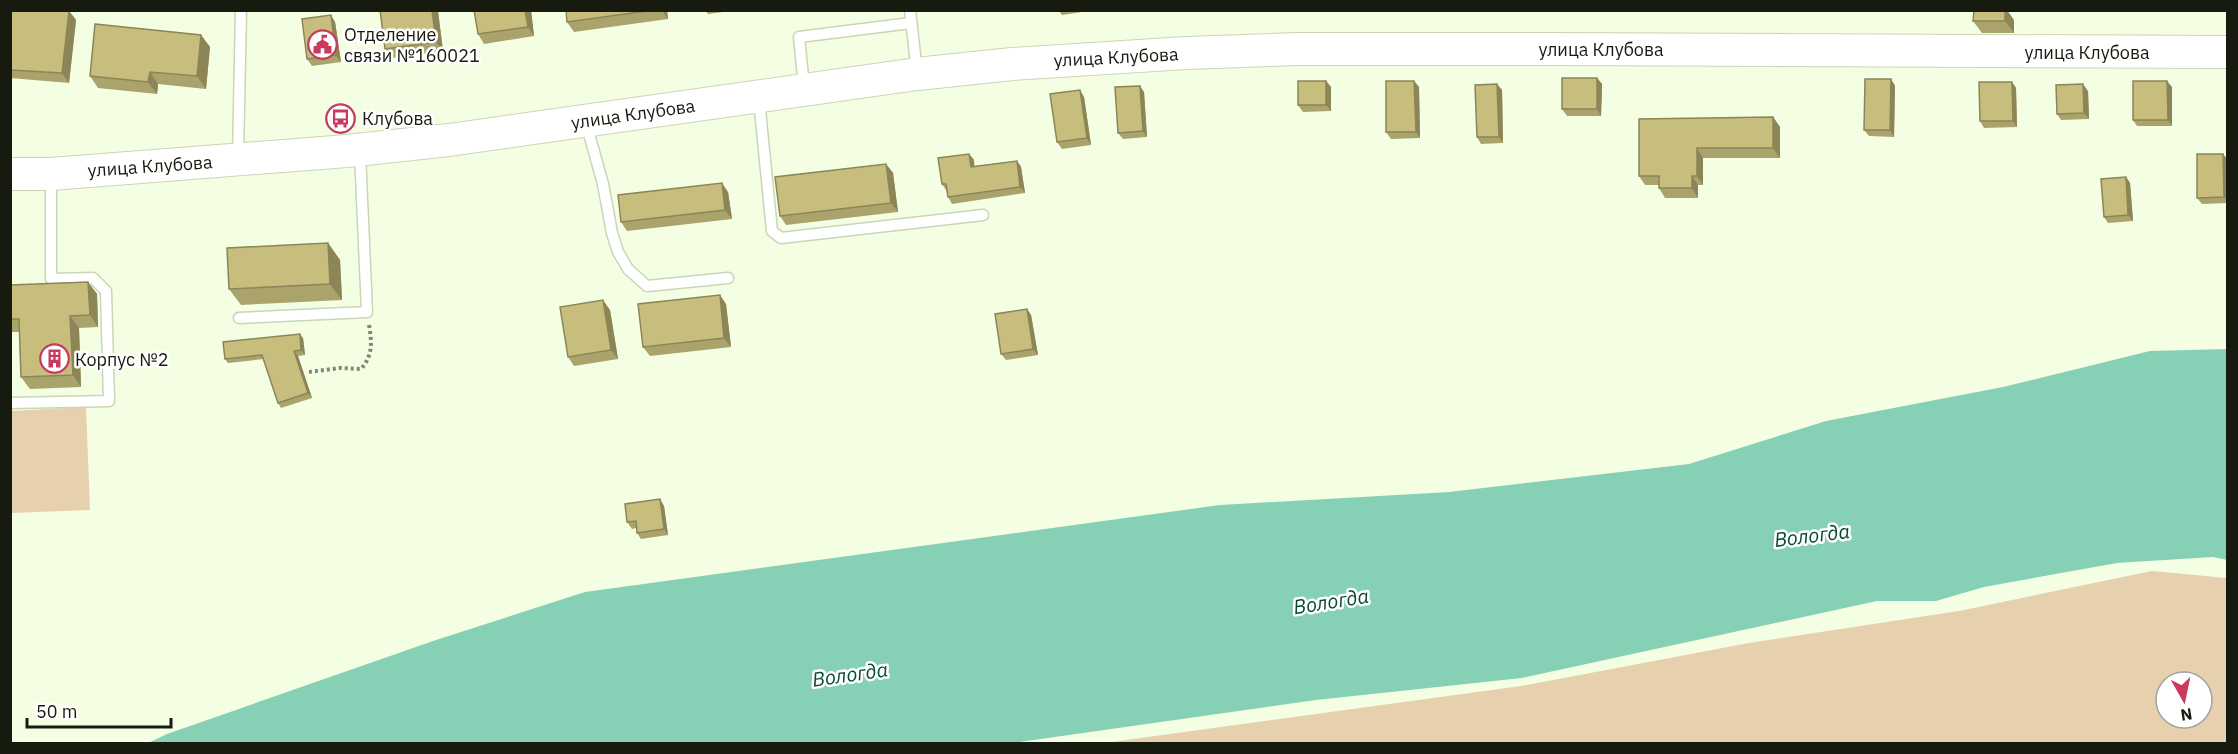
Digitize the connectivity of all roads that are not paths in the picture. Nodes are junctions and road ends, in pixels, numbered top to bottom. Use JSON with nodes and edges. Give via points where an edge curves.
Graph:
{"nodes":[{"id":1,"x":241,"y":10,"type":"edge"},
{"id":2,"x":910,"y":10,"type":"edge"},
{"id":3,"x":911,"y":22,"type":"junction"},
{"id":4,"x":2228,"y":52,"type":"edge"},
{"id":5,"x":917,"y":74,"type":"junction"},
{"id":6,"x":804,"y":90,"type":"junction"},
{"id":7,"x":758,"y":97,"type":"junction"},
{"id":8,"x":585,"y":120,"type":"junction"},
{"id":9,"x":360,"y":150,"type":"junction"},
{"id":10,"x":237,"y":160,"type":"junction"},
{"id":11,"x":10,"y":174,"type":"edge"},
{"id":12,"x":51,"y":174,"type":"junction"},
{"id":13,"x":983,"y":215,"type":"dead end"},
{"id":14,"x":728,"y":278,"type":"dead end"},
{"id":15,"x":239,"y":318,"type":"dead end"},
{"id":16,"x":10,"y":403,"type":"edge"}],
"edges":[{"from":1,"to":10,"type":"lane"},
{"from":2,"to":3,"type":"lane"},
{"from":3,"to":5,"type":"lane"},
{"from":3,"to":6,"type":"lane","via":[[799,37]]},
{"from":4,"to":5,"type":"main road","name":"улица Клубова","via":[[1297,49],[1012,64]]},
{"from":5,"to":6,"type":"main road","name":"улица Клубова"},
{"from":6,"to":7,"type":"main road","name":"улица Клубова"},
{"from":7,"to":8,"type":"main road","name":"улица Клубова"},
{"from":7,"to":13,"type":"lane","via":[[772,231],[781,238]]},
{"from":8,"to":9,"type":"main road","name":"улица Клубова"},
{"from":8,"to":14,"type":"lane","via":[[612,233],[628,269],[646,286]]},
{"from":9,"to":10,"type":"main road","name":"улица Клубова"},
{"from":9,"to":15,"type":"lane","via":[[367,312]]},
{"from":10,"to":12,"type":"main road","name":"улица Клубова"},
{"from":11,"to":12,"type":"main road","name":"улица Клубова"},
{"from":12,"to":16,"type":"lane","via":[[51,279],[93,278],[106,291],[109,401]]}]}
